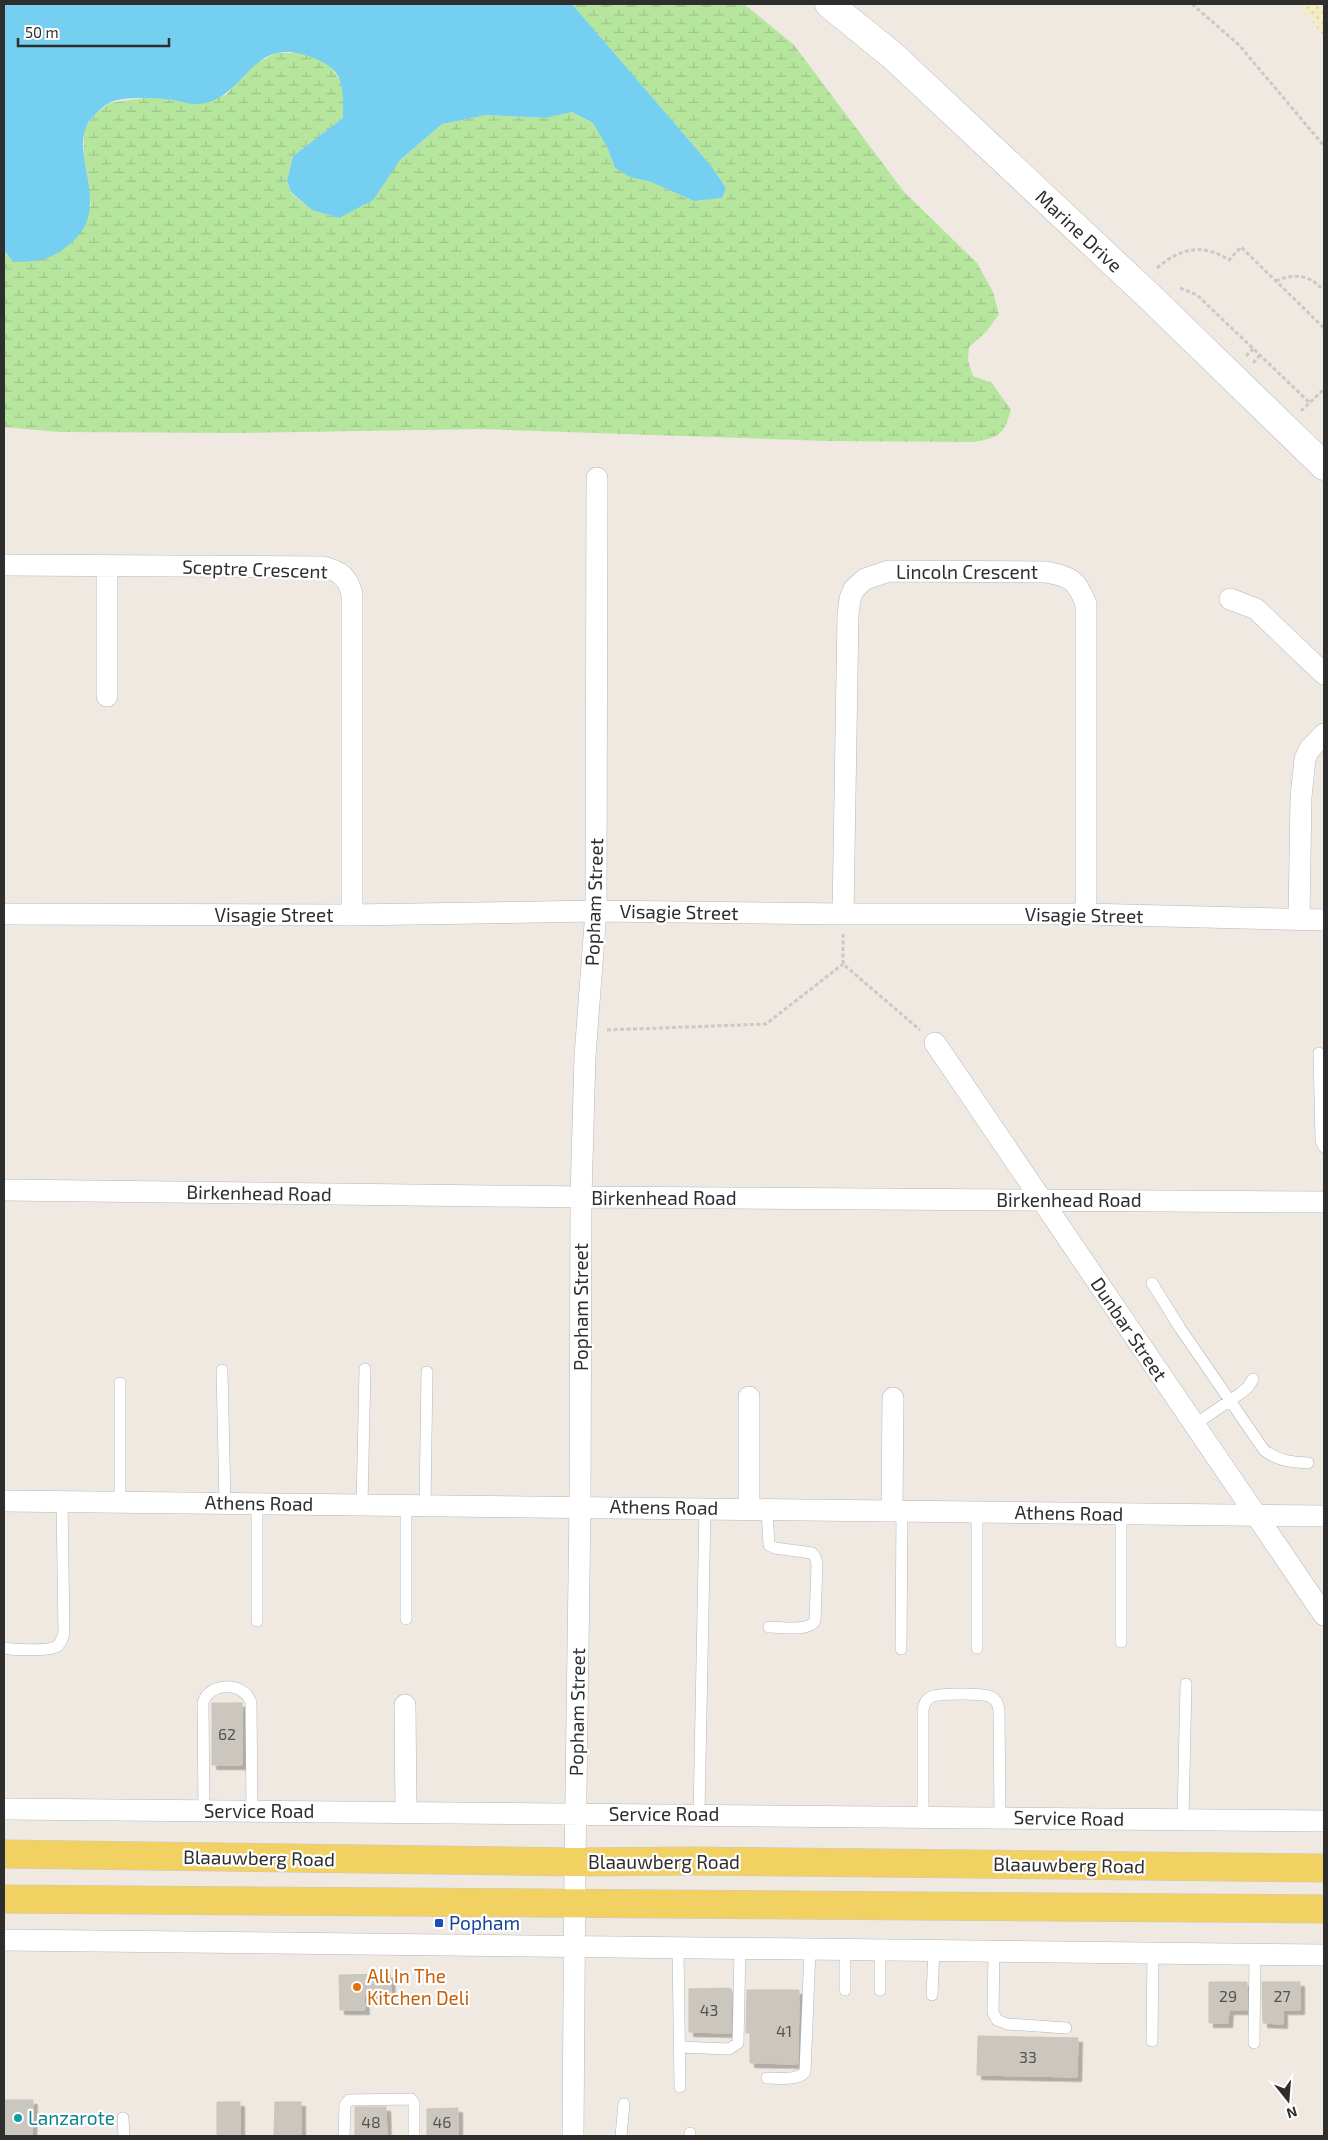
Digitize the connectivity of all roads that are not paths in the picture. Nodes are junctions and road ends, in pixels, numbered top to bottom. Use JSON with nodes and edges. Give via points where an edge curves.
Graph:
{"nodes":[{"id":1,"x":829,"y":4,"type":"edge"},
{"id":2,"x":1324,"y":466,"type":"edge"},
{"id":3,"x":597,"y":478,"type":"dead end"},
{"id":4,"x":4,"y":565,"type":"edge"},
{"id":5,"x":107,"y":566,"type":"junction"},
{"id":6,"x":1230,"y":598,"type":"dead end"},
{"id":7,"x":1324,"y":674,"type":"edge"},
{"id":8,"x":106,"y":696,"type":"dead end"},
{"id":9,"x":1324,"y":734,"type":"edge"},
{"id":10,"x":596,"y":911,"type":"junction"},
{"id":11,"x":4,"y":914,"type":"edge"},
{"id":12,"x":843,"y":914,"type":"junction"},
{"id":13,"x":1086,"y":914,"type":"junction"},
{"id":14,"x":352,"y":915,"type":"junction"},
{"id":15,"x":1299,"y":919,"type":"junction"},
{"id":16,"x":1324,"y":920,"type":"edge"},
{"id":17,"x":935,"y":1043,"type":"road end"},
{"id":18,"x":1319,"y":1053,"type":"dead end"},
{"id":19,"x":1324,"y":1147,"type":"edge"},
{"id":20,"x":4,"y":1190,"type":"edge"},
{"id":21,"x":581,"y":1198,"type":"junction"},
{"id":22,"x":1042,"y":1200,"type":"junction"},
{"id":23,"x":1324,"y":1202,"type":"edge"},
{"id":24,"x":1152,"y":1283,"type":"dead end"},
{"id":25,"x":365,"y":1369,"type":"dead end"},
{"id":26,"x":222,"y":1370,"type":"dead end"},
{"id":27,"x":427,"y":1372,"type":"dead end"},
{"id":28,"x":1253,"y":1379,"type":"dead end"},
{"id":29,"x":120,"y":1383,"type":"dead end"},
{"id":30,"x":749,"y":1397,"type":"dead end"},
{"id":31,"x":893,"y":1398,"type":"dead end"},
{"id":32,"x":1230,"y":1401,"type":"junction"},
{"id":33,"x":1194,"y":1426,"type":"junction"},
{"id":34,"x":1308,"y":1463,"type":"dead end"},
{"id":35,"x":4,"y":1501,"type":"edge"},
{"id":36,"x":62,"y":1502,"type":"junction"},
{"id":37,"x":120,"y":1502,"type":"junction"},
{"id":38,"x":225,"y":1502,"type":"junction"},
{"id":39,"x":257,"y":1504,"type":"junction"},
{"id":40,"x":362,"y":1504,"type":"junction"},
{"id":41,"x":416,"y":1505,"type":"junction"},
{"id":42,"x":580,"y":1506,"type":"junction"},
{"id":43,"x":705,"y":1508,"type":"junction"},
{"id":44,"x":758,"y":1508,"type":"junction"},
{"id":45,"x":897,"y":1510,"type":"junction"},
{"id":46,"x":977,"y":1511,"type":"junction"},
{"id":47,"x":1122,"y":1513,"type":"junction"},
{"id":48,"x":1254,"y":1515,"type":"junction"},
{"id":49,"x":1324,"y":1516,"type":"edge"},
{"id":50,"x":1324,"y":1615,"type":"edge"},
{"id":51,"x":406,"y":1619,"type":"dead end"},
{"id":52,"x":256,"y":1621,"type":"dead end"},
{"id":53,"x":770,"y":1627,"type":"dead end"},
{"id":54,"x":1121,"y":1642,"type":"dead end"},
{"id":55,"x":4,"y":1648,"type":"edge"},
{"id":56,"x":977,"y":1648,"type":"dead end"},
{"id":57,"x":901,"y":1649,"type":"dead end"},
{"id":58,"x":1186,"y":1684,"type":"dead end"},
{"id":59,"x":405,"y":1705,"type":"dead end"},
{"id":60,"x":4,"y":1809,"type":"edge"},
{"id":61,"x":204,"y":1811,"type":"junction"},
{"id":62,"x":252,"y":1811,"type":"junction"},
{"id":63,"x":406,"y":1812,"type":"junction"},
{"id":64,"x":576,"y":1814,"type":"junction"},
{"id":65,"x":699,"y":1814,"type":"junction"},
{"id":66,"x":923,"y":1817,"type":"junction"},
{"id":67,"x":1000,"y":1817,"type":"junction"},
{"id":68,"x":1182,"y":1819,"type":"junction"},
{"id":69,"x":1324,"y":1820,"type":"edge"},
{"id":70,"x":4,"y":1854,"type":"edge"},
{"id":71,"x":574,"y":1862,"type":"junction"},
{"id":72,"x":1324,"y":1868,"type":"edge"},
{"id":73,"x":4,"y":1899,"type":"edge"},
{"id":74,"x":575,"y":1903,"type":"junction"},
{"id":75,"x":1324,"y":1909,"type":"edge"},
{"id":76,"x":4,"y":1940,"type":"edge"},
{"id":77,"x":574,"y":1947,"type":"junction"},
{"id":78,"x":678,"y":1948,"type":"junction"},
{"id":79,"x":740,"y":1949,"type":"junction"},
{"id":80,"x":810,"y":1950,"type":"junction"},
{"id":81,"x":845,"y":1950,"type":"junction"},
{"id":82,"x":880,"y":1950,"type":"junction"},
{"id":83,"x":934,"y":1951,"type":"junction"},
{"id":84,"x":994,"y":1952,"type":"junction"},
{"id":85,"x":1153,"y":1953,"type":"junction"},
{"id":86,"x":1256,"y":1954,"type":"junction"},
{"id":87,"x":1324,"y":1955,"type":"edge"},
{"id":88,"x":845,"y":1990,"type":"dead end"},
{"id":89,"x":880,"y":1990,"type":"dead end"},
{"id":90,"x":932,"y":1995,"type":"dead end"},
{"id":91,"x":1066,"y":2028,"type":"dead end"},
{"id":92,"x":1152,"y":2040,"type":"dead end"},
{"id":93,"x":1254,"y":2043,"type":"dead end"},
{"id":94,"x":679,"y":2047,"type":"junction"},
{"id":95,"x":766,"y":2078,"type":"dead end"},
{"id":96,"x":680,"y":2087,"type":"dead end"},
{"id":97,"x":624,"y":2104,"type":"dead end"},
{"id":98,"x":123,"y":2118,"type":"dead end"},
{"id":99,"x":124,"y":2136,"type":"edge"},
{"id":100,"x":344,"y":2136,"type":"edge"},
{"id":101,"x":414,"y":2136,"type":"edge"},
{"id":102,"x":573,"y":2136,"type":"edge"},
{"id":103,"x":621,"y":2136,"type":"edge"}],
"edges":[{"from":1,"to":2,"type":"main road","name":"Marine Drive","via":[[899,62],[1149,296]]},
{"from":3,"to":10,"type":"street","name":"Popham Street"},
{"from":4,"to":5,"type":"street","name":"Sceptre Crescent"},
{"from":5,"to":8,"type":"street"},
{"from":5,"to":14,"type":"street","name":"Sceptre Crescent","via":[[322,567],[339,572],[346,580],[352,595]]},
{"from":6,"to":7,"type":"street","via":[[1256,608]]},
{"from":9,"to":15,"type":"street","via":[[1305,759],[1301,797]]},
{"from":10,"to":12,"type":"street","name":"Visagie Street"},
{"from":10,"to":14,"type":"street","name":"Visagie Street"},
{"from":10,"to":21,"type":"street","name":"Popham Street","via":[[587,1031]]},
{"from":11,"to":14,"type":"street","name":"Visagie Street"},
{"from":12,"to":13,"type":"street","name":"Visagie Street"},
{"from":12,"to":13,"type":"street","name":"Lincoln Crescent","via":[[849,607],[854,589],[865,579],[890,571],[1046,572],[1063,575],[1079,588],[1086,604]]},
{"from":13,"to":15,"type":"street","name":"Visagie Street"},
{"from":15,"to":16,"type":"street","name":"Visagie Street"},
{"from":17,"to":22,"type":"street","name":"Dunbar Street"},
{"from":18,"to":19,"type":"lane","via":[[1321,1141]]},
{"from":20,"to":21,"type":"street","name":"Birkenhead Road"},
{"from":21,"to":22,"type":"street","name":"Birkenhead Road"},
{"from":21,"to":42,"type":"street","name":"Popham Street"},
{"from":22,"to":23,"type":"street","name":"Birkenhead Road"},
{"from":22,"to":33,"type":"street","name":"Dunbar Street"},
{"from":24,"to":32,"type":"lane"},
{"from":25,"to":40,"type":"lane"},
{"from":26,"to":38,"type":"lane"},
{"from":27,"to":41,"type":"lane"},
{"from":28,"to":32,"type":"lane"},
{"from":29,"to":37,"type":"lane"},
{"from":30,"to":44,"type":"street"},
{"from":31,"to":45,"type":"street"},
{"from":32,"to":33,"type":"lane"},
{"from":32,"to":34,"type":"lane","via":[[1264,1450],[1285,1461]]},
{"from":33,"to":48,"type":"street","name":"Dunbar Street"},
{"from":35,"to":36,"type":"street","name":"Athens Road"},
{"from":36,"to":37,"type":"street","name":"Athens Road"},
{"from":36,"to":55,"type":"lane","via":[[62,1641],[49,1649]]},
{"from":37,"to":38,"type":"street","name":"Athens Road"},
{"from":38,"to":39,"type":"street","name":"Athens Road"},
{"from":39,"to":40,"type":"street","name":"Athens Road"},
{"from":39,"to":52,"type":"lane"},
{"from":40,"to":41,"type":"street","name":"Athens Road"},
{"from":41,"to":42,"type":"street","name":"Athens Road"},
{"from":41,"to":51,"type":"lane"},
{"from":42,"to":43,"type":"street","name":"Athens Road"},
{"from":42,"to":64,"type":"street","name":"Popham Street"},
{"from":43,"to":44,"type":"street","name":"Athens Road"},
{"from":43,"to":65,"type":"lane"},
{"from":44,"to":45,"type":"street","name":"Athens Road"},
{"from":44,"to":53,"type":"lane","via":[[768,1545],[812,1553],[817,1564],[814,1624],[807,1627]]},
{"from":45,"to":46,"type":"street","name":"Athens Road"},
{"from":45,"to":57,"type":"lane"},
{"from":46,"to":47,"type":"street","name":"Athens Road"},
{"from":46,"to":56,"type":"lane"},
{"from":47,"to":48,"type":"street","name":"Athens Road"},
{"from":47,"to":54,"type":"lane"},
{"from":48,"to":49,"type":"street","name":"Athens Road"},
{"from":48,"to":50,"type":"street","name":"Dunbar Street"},
{"from":58,"to":68,"type":"lane"},
{"from":59,"to":63,"type":"street"},
{"from":60,"to":61,"type":"street","name":"Service Road"},
{"from":61,"to":62,"type":"street","name":"Service Road"},
{"from":61,"to":62,"type":"lane","via":[[203,1703],[211,1690],[236,1688],[249,1695],[251,1703]]},
{"from":62,"to":63,"type":"street","name":"Service Road"},
{"from":63,"to":64,"type":"street","name":"Service Road"},
{"from":64,"to":65,"type":"street","name":"Service Road"},
{"from":64,"to":71,"type":"street","name":"Popham Street"},
{"from":65,"to":66,"type":"street","name":"Service Road"},
{"from":66,"to":67,"type":"street","name":"Service Road"},
{"from":66,"to":67,"type":"lane","via":[[925,1703],[938,1695],[984,1695],[997,1702],[999,1710]]},
{"from":67,"to":68,"type":"street","name":"Service Road"},
{"from":68,"to":69,"type":"street","name":"Service Road"},
{"from":70,"to":71,"type":"main road","name":"Blaauwberg Road"},
{"from":71,"to":72,"type":"main road","name":"Blaauwberg Road"},
{"from":71,"to":74,"type":"street","name":"Popham Street"},
{"from":73,"to":74,"type":"main road"},
{"from":74,"to":75,"type":"main road"},
{"from":74,"to":77,"type":"street","name":"Popham Street"},
{"from":76,"to":77,"type":"street"},
{"from":77,"to":78,"type":"street"},
{"from":77,"to":102,"type":"street","name":"Popham Street"},
{"from":78,"to":79,"type":"street"},
{"from":78,"to":94,"type":"lane"},
{"from":79,"to":80,"type":"street"},
{"from":79,"to":94,"type":"lane","via":[[738,2043],[730,2049]]},
{"from":80,"to":81,"type":"street"},
{"from":80,"to":95,"type":"lane","via":[[805,2072],[796,2077]]},
{"from":81,"to":82,"type":"street"},
{"from":81,"to":88,"type":"lane"},
{"from":82,"to":83,"type":"street"},
{"from":82,"to":89,"type":"lane"},
{"from":83,"to":84,"type":"street"},
{"from":83,"to":90,"type":"lane"},
{"from":84,"to":85,"type":"street"},
{"from":84,"to":91,"type":"lane","via":[[993,2012],[997,2020],[1007,2024]]},
{"from":85,"to":86,"type":"street"},
{"from":85,"to":92,"type":"lane"},
{"from":86,"to":87,"type":"street"},
{"from":86,"to":93,"type":"lane"},
{"from":94,"to":96,"type":"lane"},
{"from":97,"to":103,"type":"lane"},
{"from":98,"to":99,"type":"lane"},
{"from":100,"to":101,"type":"lane","via":[[345,2105],[349,2100],[402,2099],[414,2102]]}]}
